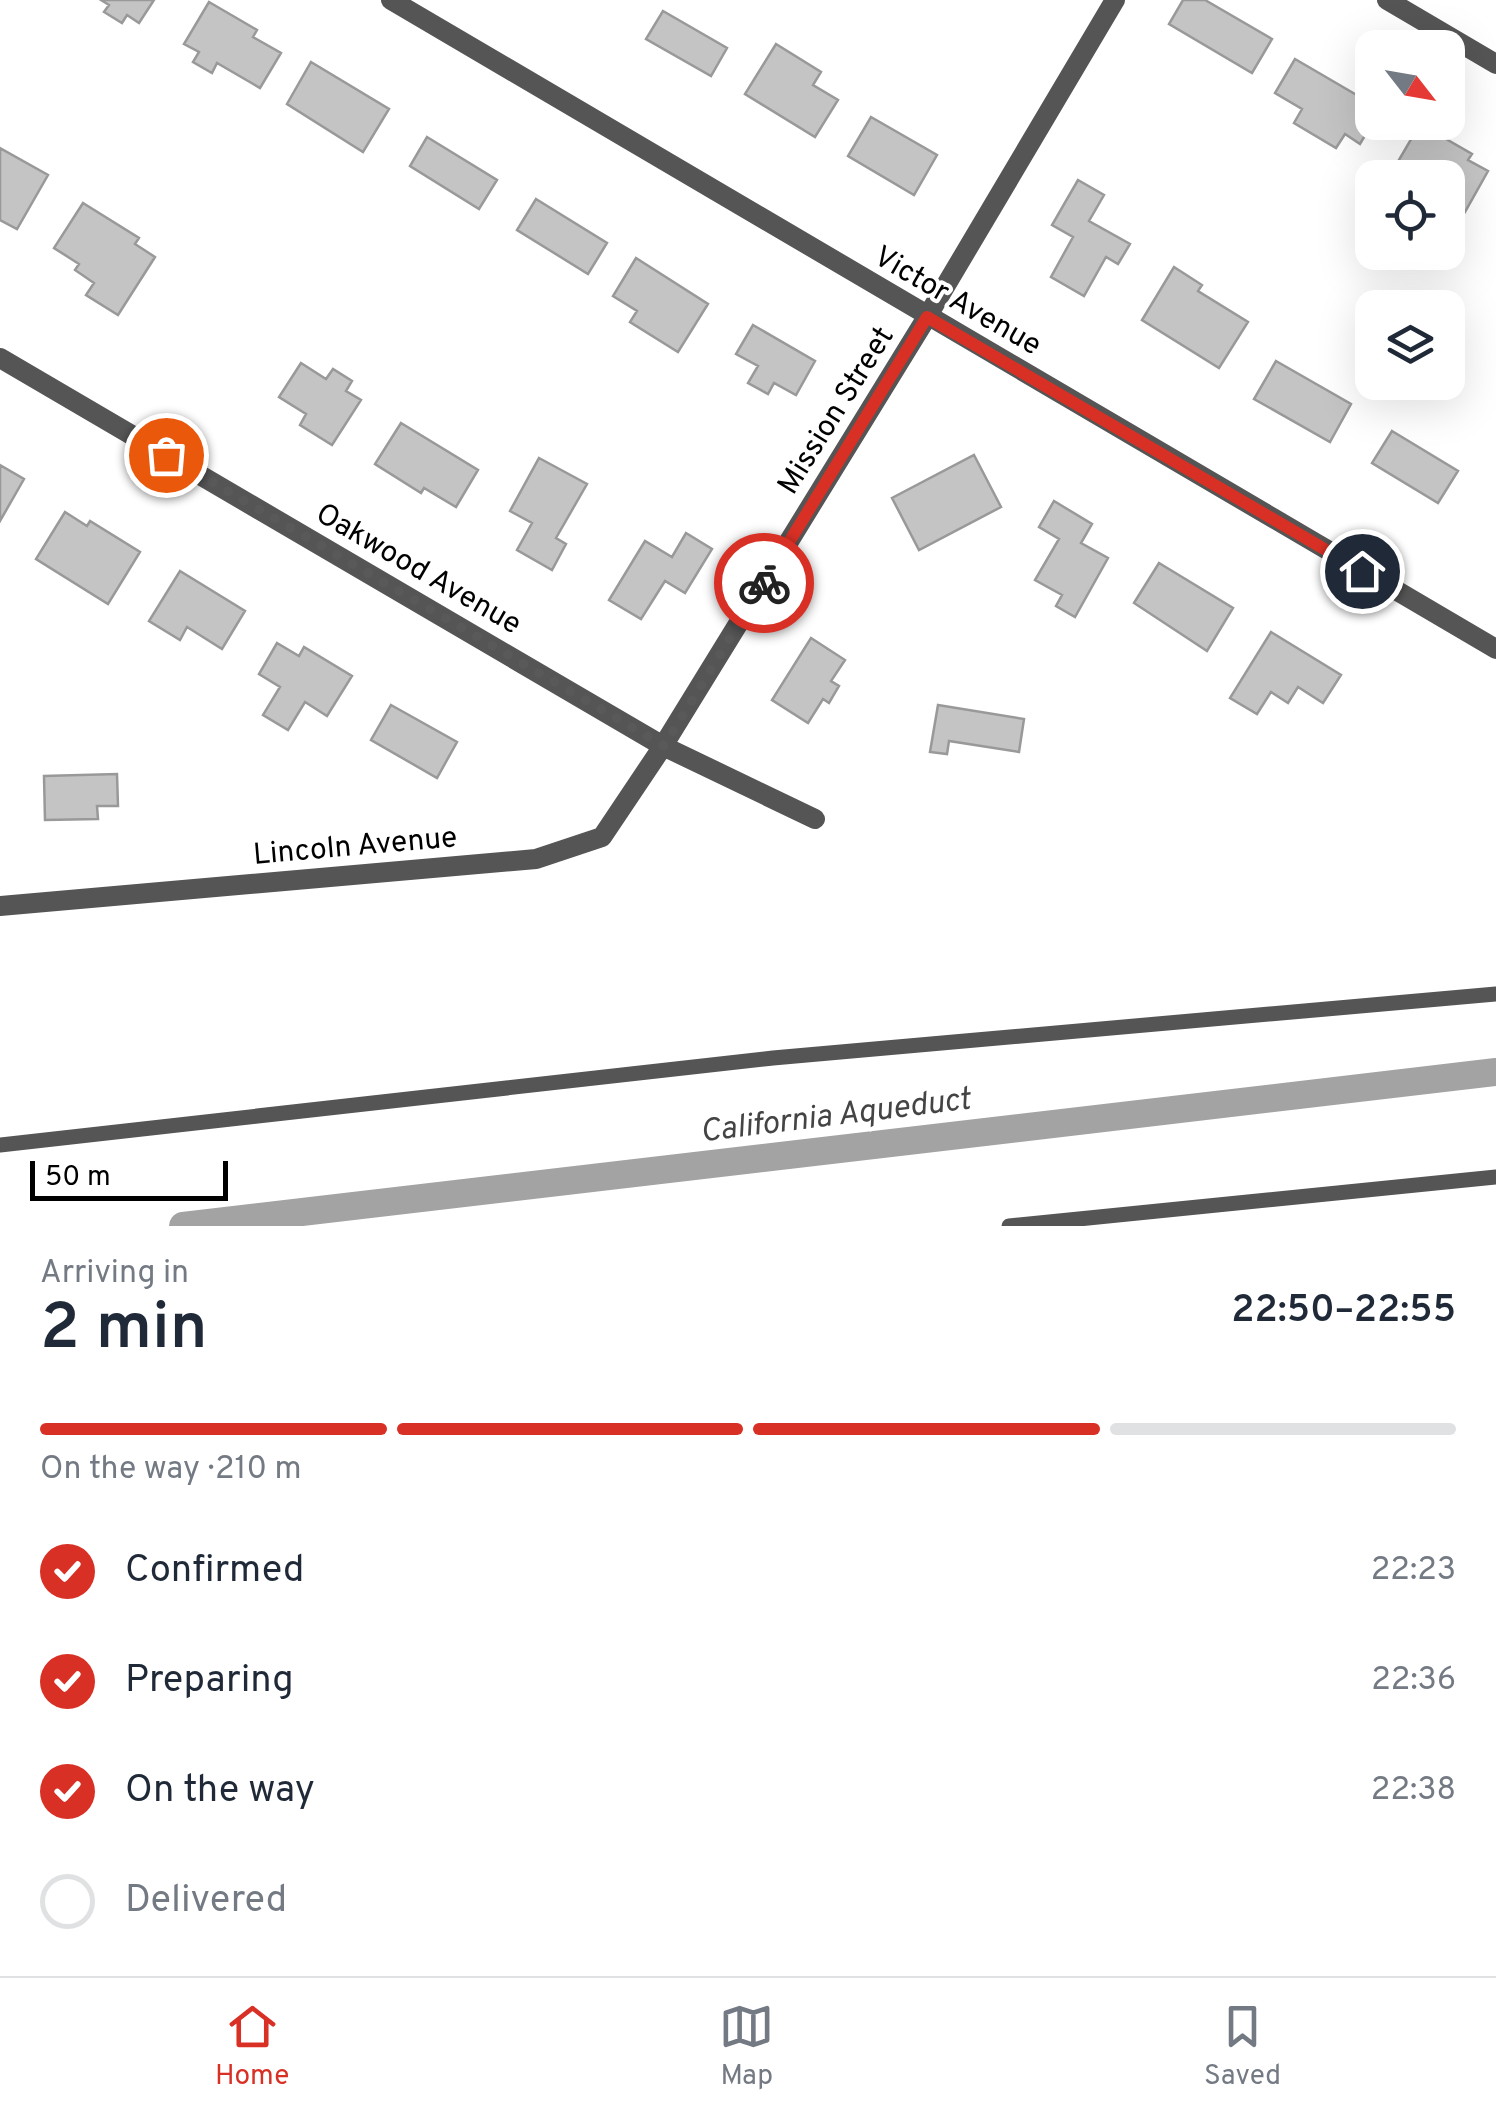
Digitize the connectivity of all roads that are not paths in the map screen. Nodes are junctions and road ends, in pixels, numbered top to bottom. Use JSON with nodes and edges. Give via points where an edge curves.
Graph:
{"nodes":[{"id":1,"x":391,"y":0,"type":"edge"},
{"id":2,"x":1115,"y":0,"type":"edge"},
{"id":3,"x":1388,"y":0,"type":"edge"},
{"id":4,"x":1496,"y":64,"type":"edge"},
{"id":5,"x":927,"y":317,"type":"junction"},
{"id":6,"x":0,"y":358,"type":"edge"},
{"id":7,"x":1496,"y":649,"type":"edge"},
{"id":8,"x":664,"y":746,"type":"junction"},
{"id":9,"x":815,"y":819,"type":"dead end"},
{"id":10,"x":0,"y":906,"type":"edge"},
{"id":11,"x":1496,"y":994,"type":"edge"},
{"id":12,"x":0,"y":1145,"type":"edge"},
{"id":13,"x":1496,"y":1177,"type":"edge"},
{"id":14,"x":1009,"y":1226,"type":"edge"}],
"edges":[{"from":1,"to":5,"type":"street","name":"Victor Avenue"},
{"from":2,"to":5,"type":"street","name":"Mission Street"},
{"from":3,"to":4,"type":"street"},
{"from":5,"to":7,"type":"street","name":"Victor Avenue"},
{"from":5,"to":8,"type":"street","name":"Mission Street"},
{"from":6,"to":8,"type":"street","name":"Oakwood Avenue"},
{"from":8,"to":9,"type":"street","name":"Oakwood Avenue"},
{"from":8,"to":10,"type":"street","name":"Lincoln Avenue","via":[[602,837],[536,859]]},
{"from":11,"to":12,"type":"lane","via":[[774,1058]]},
{"from":13,"to":14,"type":"lane"}]}
